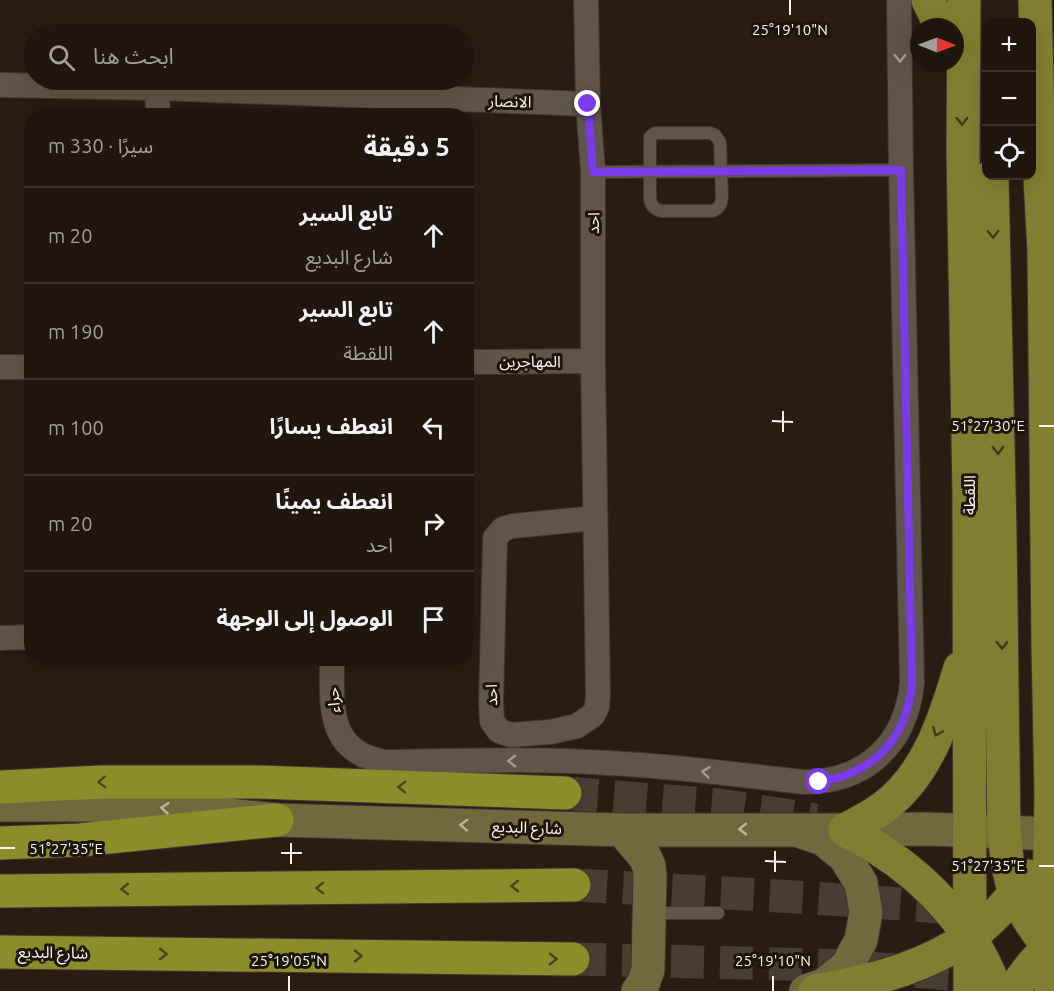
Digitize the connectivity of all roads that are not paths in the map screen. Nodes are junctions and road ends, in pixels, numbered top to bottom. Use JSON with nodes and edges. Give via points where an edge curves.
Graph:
{"nodes":[{"id":1,"x":586,"y":0,"type":"edge"},
{"id":2,"x":899,"y":0,"type":"edge"},
{"id":3,"x":928,"y":0,"type":"edge"},
{"id":4,"x":964,"y":0,"type":"edge"},
{"id":5,"x":969,"y":0,"type":"edge"},
{"id":6,"x":1035,"y":0,"type":"edge"},
{"id":7,"x":937,"y":18,"type":"edge"},
{"id":8,"x":968,"y":64,"type":"edge"},
{"id":9,"x":0,"y":85,"type":"edge"},
{"id":10,"x":24,"y":85,"type":"edge"},
{"id":11,"x":157,"y":90,"type":"edge"},
{"id":12,"x":211,"y":90,"type":"edge"},
{"id":13,"x":588,"y":104,"type":"junction"},
{"id":14,"x":158,"y":108,"type":"edge"},
{"id":15,"x":1054,"y":114,"type":"edge"},
{"id":16,"x":901,"y":170,"type":"junction"},
{"id":17,"x":593,"y":172,"type":"junction"},
{"id":18,"x":650,"y":172,"type":"junction"},
{"id":19,"x":720,"y":172,"type":"junction"},
{"id":20,"x":1046,"y":174,"type":"edge"},
{"id":21,"x":992,"y":180,"type":"edge"},
{"id":22,"x":593,"y":361,"type":"junction"},
{"id":23,"x":474,"y":362,"type":"edge"},
{"id":24,"x":0,"y":367,"type":"edge"},
{"id":25,"x":24,"y":367,"type":"edge"},
{"id":26,"x":595,"y":518,"type":"junction"},
{"id":27,"x":969,"y":637,"type":"junction"},
{"id":28,"x":24,"y":638,"type":"edge"},
{"id":29,"x":0,"y":639,"type":"edge"},
{"id":30,"x":332,"y":666,"type":"edge"},
{"id":31,"x":0,"y":787,"type":"edge"},
{"id":32,"x":565,"y":793,"type":"tunnel mouth"},
{"id":33,"x":0,"y":805,"type":"edge"},
{"id":34,"x":277,"y":820,"type":"junction"},
{"id":35,"x":622,"y":830,"type":"junction"},
{"id":36,"x":794,"y":830,"type":"junction"},
{"id":37,"x":845,"y":830,"type":"junction"},
{"id":38,"x":969,"y":831,"type":"junction"},
{"id":39,"x":1004,"y":832,"type":"junction"},
{"id":40,"x":1052,"y":834,"type":"edge"},
{"id":41,"x":0,"y":843,"type":"edge"},
{"id":42,"x":574,"y":885,"type":"tunnel mouth"},
{"id":43,"x":0,"y":891,"type":"edge"},
{"id":44,"x":1016,"y":893,"type":"junction"},
{"id":45,"x":650,"y":913,"type":"junction"},
{"id":46,"x":718,"y":913,"type":"dead end"},
{"id":47,"x":970,"y":936,"type":"junction"},
{"id":48,"x":1052,"y":948,"type":"edge"},
{"id":49,"x":0,"y":952,"type":"edge"},
{"id":50,"x":573,"y":959,"type":"tunnel mouth"},
{"id":51,"x":638,"y":991,"type":"edge"},
{"id":52,"x":806,"y":991,"type":"edge"},
{"id":53,"x":814,"y":991,"type":"edge"},
{"id":54,"x":970,"y":991,"type":"edge"},
{"id":55,"x":996,"y":991,"type":"edge"},
{"id":56,"x":1012,"y":991,"type":"edge"},
{"id":57,"x":1051,"y":991,"type":"edge"}],
"edges":[{"from":1,"to":13,"type":"street","name":"احد"},
{"from":2,"to":16,"type":"street","one_way":true},
{"from":3,"to":7,"type":"main road"},
{"from":4,"to":8,"type":"main road","name":"اللقطة"},
{"from":5,"to":8,"type":"main road"},
{"from":6,"to":20,"type":"main road"},
{"from":8,"to":27,"type":"main road","name":"اللقطة","one_way":true,"via":[[964,267]]},
{"from":9,"to":10,"type":"street","name":"الانصار"},
{"from":11,"to":14,"type":"street"},
{"from":12,"to":13,"type":"street","name":"الانصار"},
{"from":13,"to":17,"type":"street","name":"احد"},
{"from":15,"to":20,"type":"street"},
{"from":16,"to":19,"type":"lane"},
{"from":16,"to":30,"type":"street","name":"حراء","one_way":true,"via":[[912,683],[906,716],[882,752],[850,774],[819,782],[606,763],[372,760],[339,733],[332,704]]},
{"from":17,"to":18,"type":"lane"},
{"from":17,"to":22,"type":"street","name":"احد"},
{"from":18,"to":19,"type":"lane"},
{"from":18,"to":19,"type":"lane","via":[[654,208],[713,211],[722,202]]},
{"from":18,"to":19,"type":"lane","via":[[650,138],[659,133],[715,135],[720,142]]},
{"from":20,"to":40,"type":"main road"},
{"from":21,"to":39,"type":"main road","one_way":true},
{"from":22,"to":23,"type":"street","name":"المهاجرين"},
{"from":22,"to":26,"type":"street","name":"احد"},
{"from":24,"to":25,"type":"street"},
{"from":26,"to":26,"type":"street","name":"احد","via":[[597,707],[593,715],[577,726],[511,735],[499,730],[492,721],[491,704],[495,538],[506,528]]},
{"from":27,"to":37,"type":"main road","one_way":true,"via":[[934,740],[913,779],[885,806]]},
{"from":27,"to":38,"type":"main road","name":"اللقطة"},
{"from":28,"to":29,"type":"street"},
{"from":32,"to":31,"type":"highway","one_way":true,"via":[[259,782],[102,782]]},
{"from":34,"to":33,"type":"main road","name":"شارع البديع","one_way":true,"via":[[158,808]]},
{"from":35,"to":34,"type":"main road","name":"شارع البديع","one_way":true},
{"from":34,"to":41,"type":"highway","via":[[98,839]]},
{"from":36,"to":35,"type":"main road","name":"شارع البديع","one_way":true},
{"from":35,"to":45,"type":"main road","via":[[649,866]]},
{"from":36,"to":37,"type":"main road","name":"شارع البديع"},
{"from":36,"to":52,"type":"main road","via":[[823,839],[845,857],[861,883],[866,912],[861,940],[847,966],[824,985]]},
{"from":37,"to":38,"type":"main road","name":"شارع البديع"},
{"from":37,"to":47,"type":"main road","via":[[906,869],[934,893]]},
{"from":38,"to":39,"type":"main road","name":"شارع البديع"},
{"from":38,"to":47,"type":"main road","name":"اللقطة"},
{"from":39,"to":40,"type":"main road","name":"شارع البديع"},
{"from":39,"to":44,"type":"main road"},
{"from":40,"to":44,"type":"main road"},
{"from":40,"to":48,"type":"main road"},
{"from":42,"to":43,"type":"highway","one_way":true},
{"from":44,"to":47,"type":"main road"},
{"from":44,"to":48,"type":"main road"},
{"from":45,"to":46,"type":"lane"},
{"from":45,"to":51,"type":"main road","via":[[648,970]]},
{"from":47,"to":53,"type":"main road","via":[[910,968]]},
{"from":47,"to":54,"type":"main road","name":"اللقطة"},
{"from":47,"to":55,"type":"main road"},
{"from":48,"to":56,"type":"main road","via":[[1031,966]]},
{"from":48,"to":57,"type":"main road"},
{"from":49,"to":50,"type":"highway","name":"شارع البديع","one_way":true}]}
